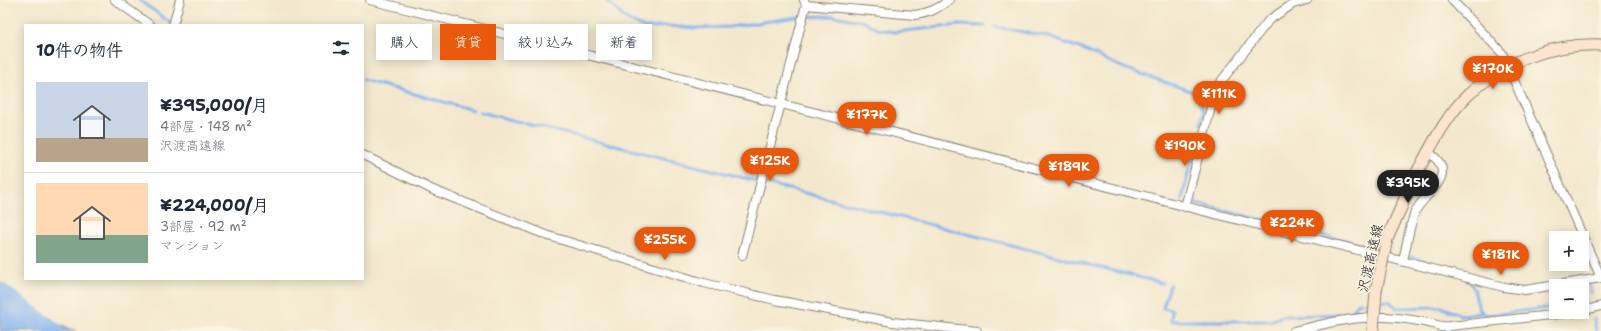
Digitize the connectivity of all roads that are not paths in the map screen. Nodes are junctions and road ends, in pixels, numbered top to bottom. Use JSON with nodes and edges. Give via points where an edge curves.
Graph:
{"nodes":[{"id":1,"x":115,"y":0,"type":"edge"},
{"id":2,"x":180,"y":0,"type":"edge"},
{"id":3,"x":370,"y":0,"type":"edge"},
{"id":4,"x":949,"y":0,"type":"edge"},
{"id":5,"x":1307,"y":0,"type":"edge"},
{"id":6,"x":1452,"y":0,"type":"edge"},
{"id":7,"x":804,"y":9,"type":"edge"},
{"id":8,"x":149,"y":24,"type":"edge"},
{"id":9,"x":173,"y":24,"type":"edge"},
{"id":10,"x":1601,"y":45,"type":"edge"},
{"id":11,"x":1508,"y":65,"type":"junction"},
{"id":12,"x":780,"y":103,"type":"junction"},
{"id":13,"x":1428,"y":152,"type":"junction"},
{"id":14,"x":364,"y":156,"type":"edge"},
{"id":15,"x":1185,"y":207,"type":"junction"},
{"id":16,"x":742,"y":256,"type":"dead end"},
{"id":17,"x":1403,"y":260,"type":"junction"},
{"id":18,"x":1601,"y":278,"type":"edge"},
{"id":19,"x":1601,"y":306,"type":"edge"},
{"id":20,"x":1589,"y":309,"type":"edge"},
{"id":21,"x":1549,"y":315,"type":"edge"},
{"id":22,"x":1446,"y":327,"type":"junction"},
{"id":23,"x":1428,"y":328,"type":"dead end"},
{"id":24,"x":977,"y":331,"type":"edge"},
{"id":25,"x":1294,"y":331,"type":"edge"},
{"id":26,"x":1373,"y":331,"type":"edge"}],
"edges":[{"from":1,"to":8,"type":"street"},
{"from":2,"to":9,"type":"street"},
{"from":3,"to":12,"type":"street"},
{"from":4,"to":7,"type":"street","via":[[926,14],[915,15]]},
{"from":5,"to":15,"type":"street","via":[[1293,4],[1268,20],[1219,84]]},
{"from":6,"to":11,"type":"street","via":[[1502,53]]},
{"from":7,"to":12,"type":"street"},
{"from":10,"to":11,"type":"main road","name":"沢渡高遠線","via":[[1573,46],[1541,52]]},
{"from":11,"to":13,"type":"main road","name":"沢渡高遠線","via":[[1466,96]]},
{"from":11,"to":18,"type":"street"},
{"from":12,"to":15,"type":"street"},
{"from":12,"to":16,"type":"street"},
{"from":13,"to":17,"type":"street","via":[[1441,165],[1442,176],[1436,188],[1420,203]]},
{"from":13,"to":26,"type":"main road","name":"沢渡高遠線","bridge":true,"via":[[1401,204],[1387,240],[1376,291]]},
{"from":14,"to":24,"type":"street","via":[[433,190],[549,236],[704,283],[775,300],[893,322]]},
{"from":15,"to":17,"type":"street"},
{"from":17,"to":18,"type":"street","via":[[1525,290]]},
{"from":19,"to":20,"type":"street"},
{"from":21,"to":22,"type":"street"},
{"from":22,"to":23,"type":"street"},
{"from":22,"to":25,"type":"street","via":[[1385,317],[1357,319]]}]}
